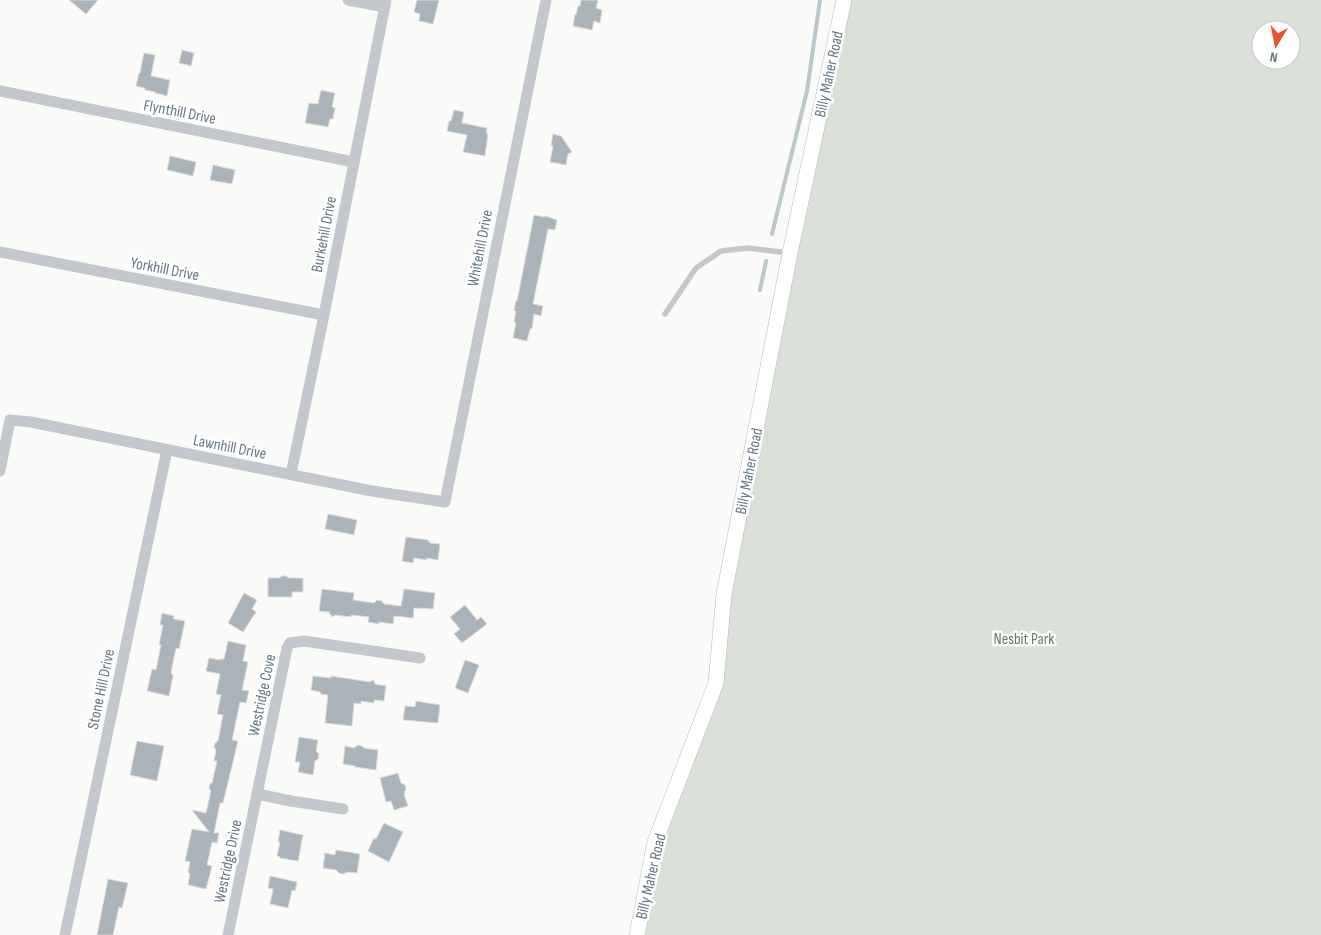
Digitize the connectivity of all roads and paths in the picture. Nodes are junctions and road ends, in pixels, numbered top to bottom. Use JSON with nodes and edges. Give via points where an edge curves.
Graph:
{"nodes":[{"id":1,"x":348,"y":0,"type":"edge"},
{"id":2,"x":546,"y":0,"type":"edge"},
{"id":3,"x":844,"y":0,"type":"edge"},
{"id":4,"x":386,"y":4,"type":"edge"},
{"id":5,"x":0,"y":91,"type":"edge"},
{"id":6,"x":354,"y":162,"type":"junction"},
{"id":7,"x":0,"y":252,"type":"edge"},
{"id":8,"x":790,"y":253,"type":"junction"},
{"id":9,"x":665,"y":314,"type":"dead end"},
{"id":10,"x":324,"y":315,"type":"junction"},
{"id":11,"x":167,"y":450,"type":"junction"},
{"id":12,"x":0,"y":471,"type":"edge"},
{"id":13,"x":291,"y":474,"type":"junction"},
{"id":14,"x":445,"y":502,"type":"joint"},
{"id":15,"x":420,"y":658,"type":"dead end"},
{"id":16,"x":257,"y":794,"type":"junction"},
{"id":17,"x":343,"y":809,"type":"dead end"},
{"id":18,"x":65,"y":935,"type":"edge"},
{"id":19,"x":228,"y":935,"type":"edge"},
{"id":20,"x":637,"y":935,"type":"edge"}],
"edges":[{"from":1,"to":4,"type":"street"},
{"from":2,"to":14,"type":"street","name":"Whitehill Drive"},
{"from":3,"to":8,"type":"main road","name":"Billy Maher Road"},
{"from":4,"to":6,"type":"street","name":"Burkehill Drive"},
{"from":5,"to":6,"type":"street","name":"Flynthill Drive"},
{"from":6,"to":10,"type":"street","name":"Burkehill Drive"},
{"from":7,"to":10,"type":"street","name":"Yorkhill Drive"},
{"from":8,"to":9,"type":"lane","via":[[748,248],[721,251],[696,268]]},
{"from":8,"to":20,"type":"main road","name":"Billy Maher Road","via":[[724,594],[716,682],[655,842]]},
{"from":10,"to":13,"type":"street","name":"Burkehill Drive"},
{"from":11,"to":12,"type":"street","name":"Lawnhill Drive","via":[[10,420]]},
{"from":11,"to":13,"type":"street","name":"Lawnhill Drive"},
{"from":11,"to":18,"type":"street","name":"Stone Hill Drive"},
{"from":13,"to":14,"type":"street","name":"Lawnhill Drive"},
{"from":15,"to":16,"type":"street","name":"Westridge Cove","via":[[304,641],[290,643]]},
{"from":16,"to":17,"type":"street"},
{"from":16,"to":19,"type":"street","name":"Westridge Drive"}]}
